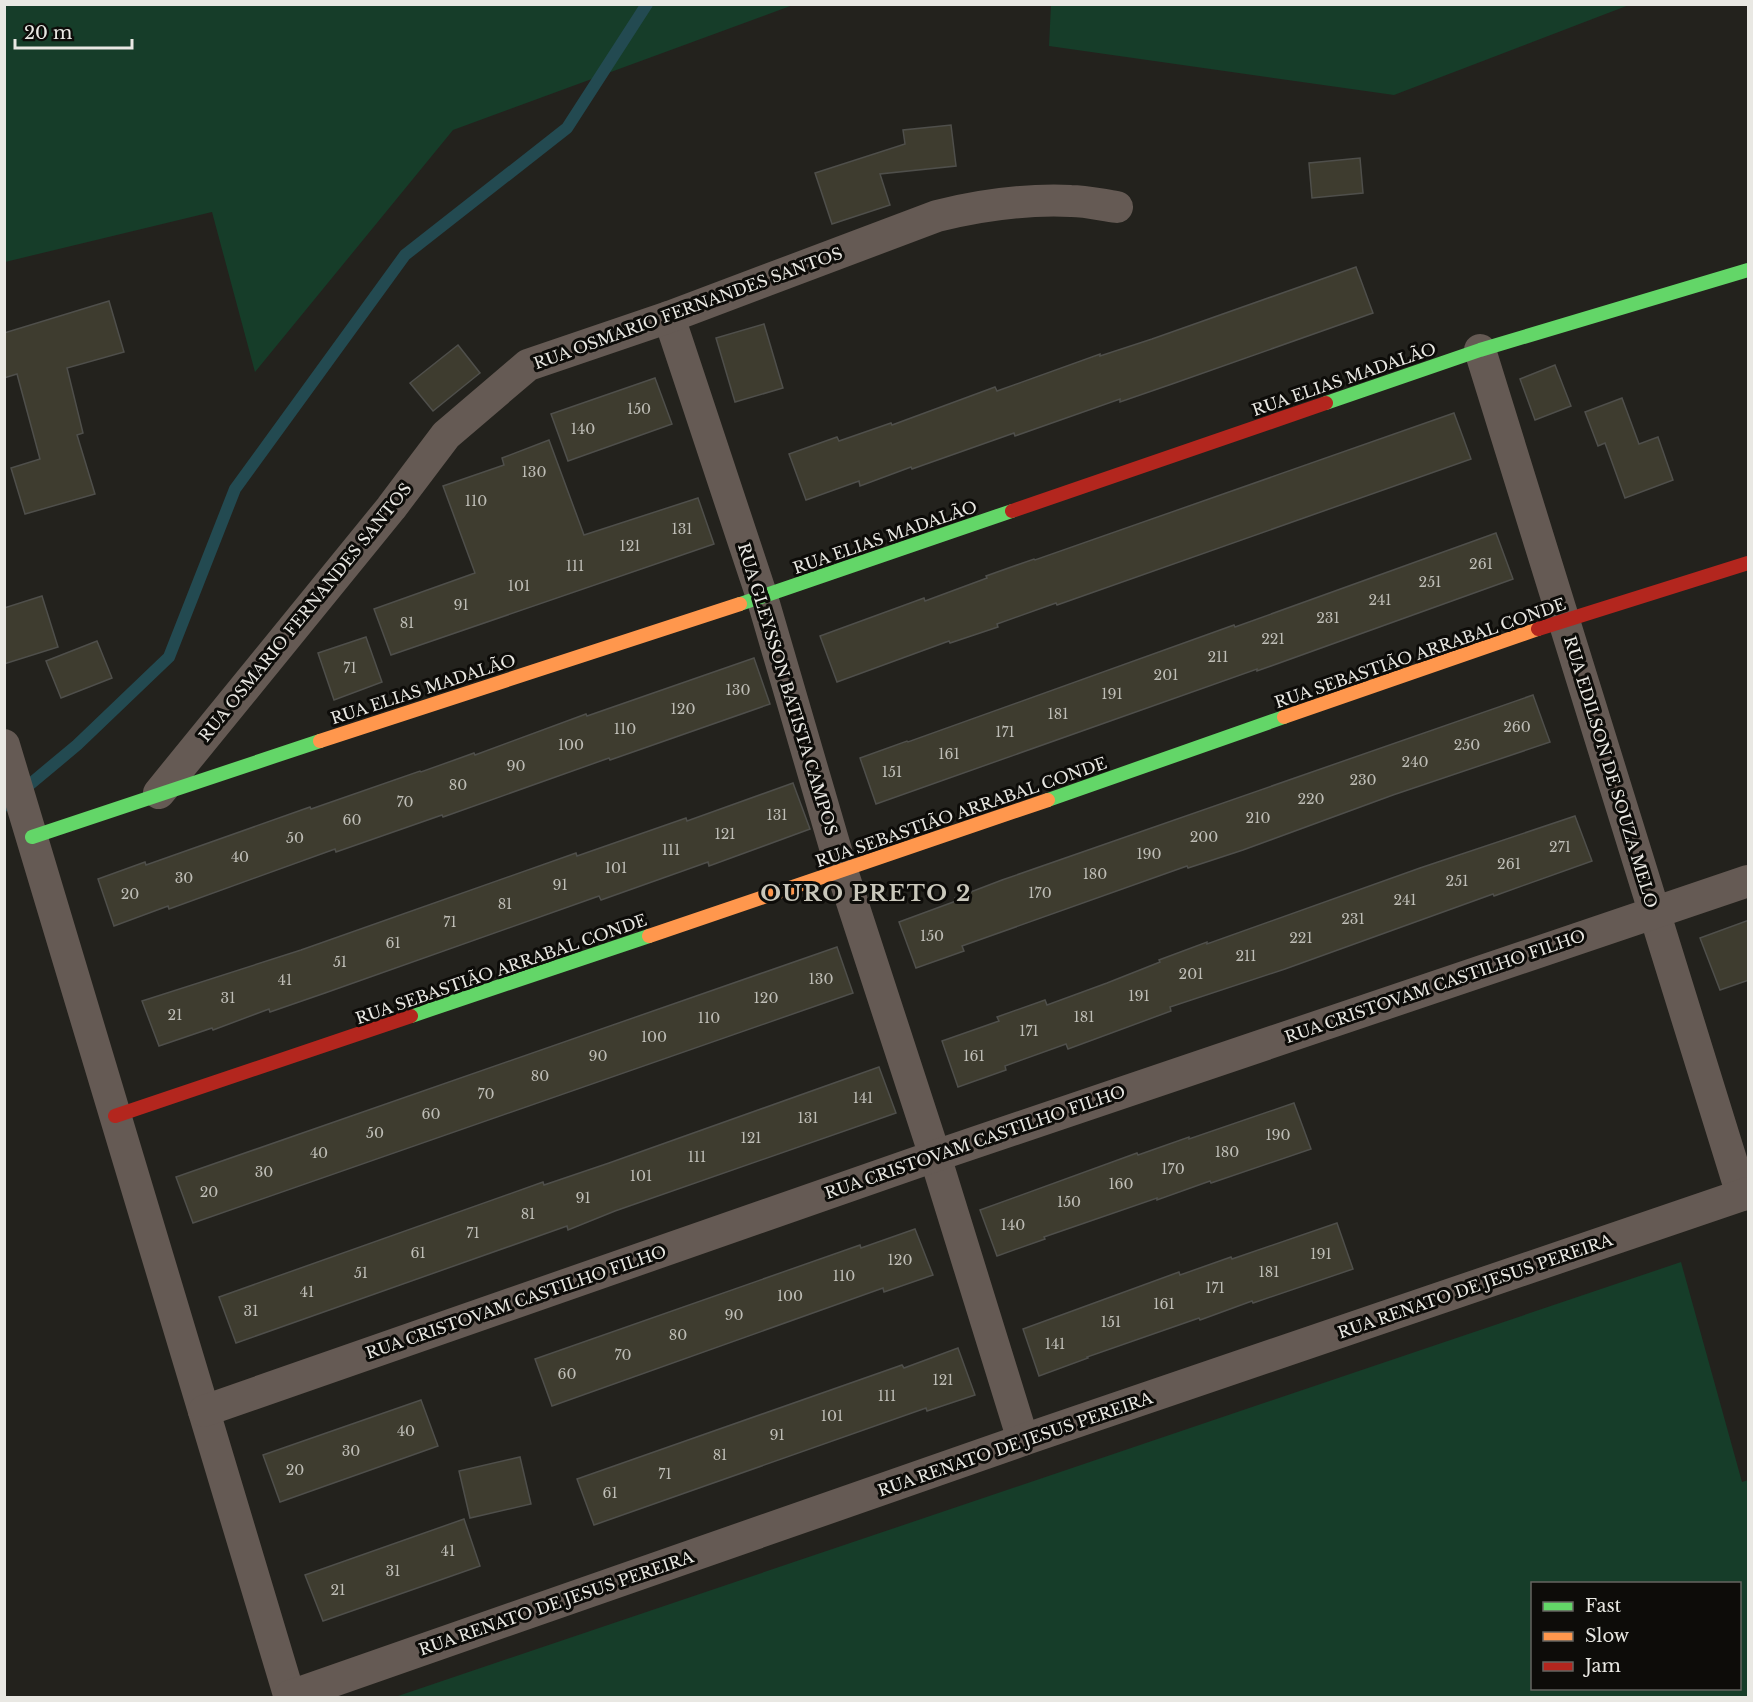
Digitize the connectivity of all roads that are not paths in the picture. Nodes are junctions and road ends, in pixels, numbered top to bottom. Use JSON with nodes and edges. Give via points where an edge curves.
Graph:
{"nodes":[{"id":1,"x":1117,"y":207,"type":"dead end"},
{"id":2,"x":1749,"y":270,"type":"edge"},
{"id":3,"x":669,"y":317,"type":"junction"},
{"id":4,"x":1480,"y":350,"type":"junction"},
{"id":5,"x":1749,"y":563,"type":"edge"},
{"id":6,"x":762,"y":597,"type":"junction"},
{"id":7,"x":1564,"y":620,"type":"junction"},
{"id":8,"x":6,"y":750,"type":"edge"},
{"id":9,"x":159,"y":793,"type":"junction"},
{"id":10,"x":28,"y":825,"type":"junction"},
{"id":11,"x":842,"y":872,"type":"junction"},
{"id":12,"x":1749,"y":881,"type":"edge"},
{"id":13,"x":1654,"y":912,"type":"junction"},
{"id":14,"x":116,"y":1116,"type":"junction"},
{"id":15,"x":935,"y":1156,"type":"junction"},
{"id":16,"x":1745,"y":1194,"type":"edge"},
{"id":17,"x":204,"y":1411,"type":"junction"},
{"id":18,"x":1023,"y":1440,"type":"junction"},
{"id":19,"x":290,"y":1697,"type":"edge"}],
"edges":[{"from":1,"to":3,"type":"street","name":"RUA OSMARIO FERNANDES SANTOS","via":[[1072,201],[976,206],[937,216]]},
{"from":2,"to":4,"type":"street","name":"RUA ELIAS MADALÃO"},
{"from":3,"to":6,"type":"street","name":"RUA GLEYSSON BATISTA CAMPOS"},
{"from":3,"to":9,"type":"street","name":"RUA OSMARIO FERNANDES SANTOS","via":[[528,364],[446,435]]},
{"from":4,"to":6,"type":"street","name":"RUA ELIAS MADALÃO"},
{"from":4,"to":7,"type":"street","name":"RUA EDILSON DE SOUZA MELO"},
{"from":5,"to":7,"type":"street","name":"RUA SEBASTIÃO ARRABAL CONDE"},
{"from":6,"to":9,"type":"street","name":"RUA ELIAS MADALÃO"},
{"from":6,"to":11,"type":"street","name":"RUA GLEYSSON BATISTA CAMPOS"},
{"from":7,"to":11,"type":"street","name":"RUA SEBASTIÃO ARRABAL CONDE"},
{"from":7,"to":13,"type":"street","name":"RUA EDILSON DE SOUZA MELO"},
{"from":8,"to":10,"type":"street"},
{"from":9,"to":10,"type":"street","name":"RUA ELIAS MADALÃO"},
{"from":10,"to":14,"type":"street"},
{"from":11,"to":14,"type":"street","name":"RUA SEBASTIÃO ARRABAL CONDE"},
{"from":11,"to":15,"type":"street","name":"RUA GLEYSSON BATISTA CAMPOS"},
{"from":12,"to":13,"type":"street","name":"RUA CRISTOVAM CASTILHO FILHO"},
{"from":13,"to":15,"type":"street","name":"RUA CRISTOVAM CASTILHO FILHO"},
{"from":13,"to":16,"type":"street","name":"RUA EDILSON DE SOUZA MELO"},
{"from":14,"to":17,"type":"street"},
{"from":15,"to":17,"type":"street","name":"RUA CRISTOVAM CASTILHO FILHO"},
{"from":15,"to":18,"type":"street","name":"RUA GLEYSSON BATISTA CAMPOS"},
{"from":16,"to":18,"type":"street","name":"RUA RENATO DE JESUS PEREIRA"},
{"from":17,"to":19,"type":"street"},
{"from":18,"to":19,"type":"street","name":"RUA RENATO DE JESUS PEREIRA"}]}
